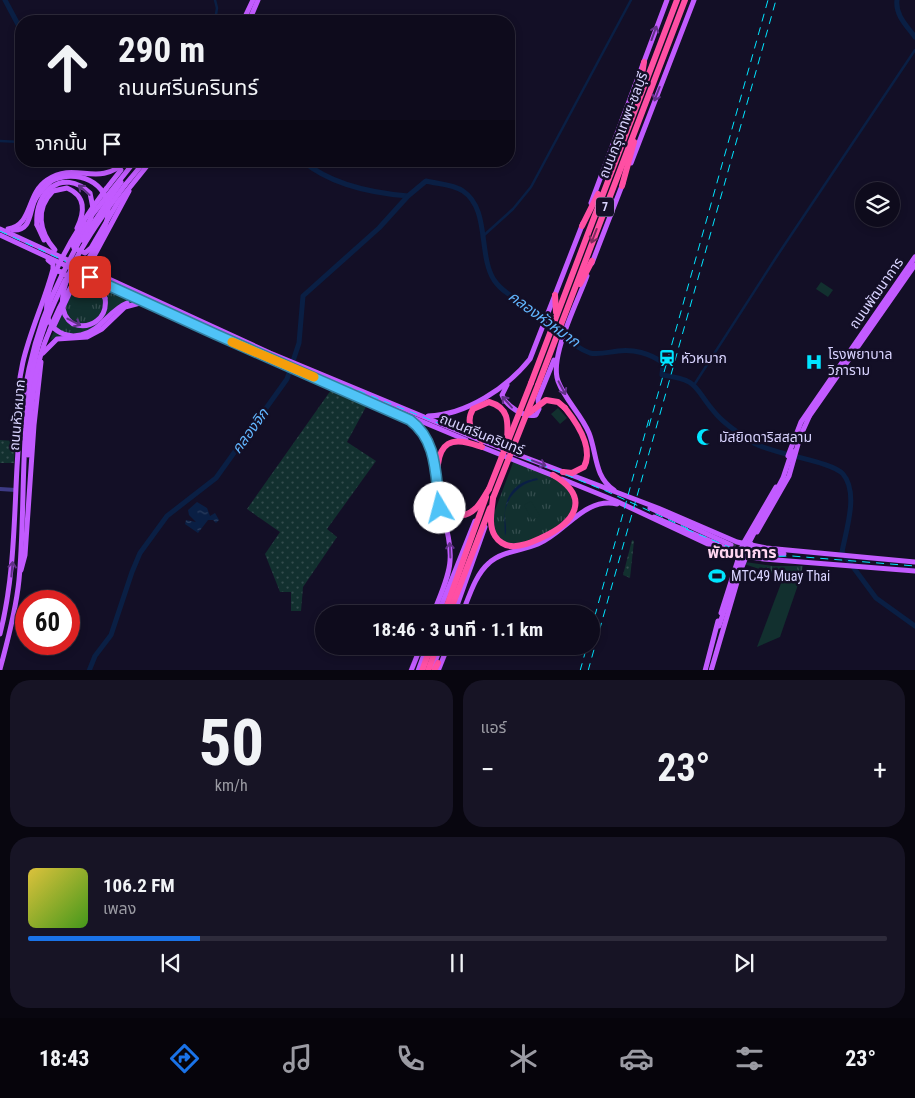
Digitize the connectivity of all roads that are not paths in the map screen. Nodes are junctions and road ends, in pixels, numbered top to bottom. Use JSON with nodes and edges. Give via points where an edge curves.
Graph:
{"nodes":[{"id":1,"x":252,"y":0,"type":"edge"},
{"id":2,"x":259,"y":0,"type":"edge"},
{"id":3,"x":667,"y":0,"type":"edge"},
{"id":4,"x":677,"y":0,"type":"edge"},
{"id":5,"x":684,"y":0,"type":"edge"},
{"id":6,"x":694,"y":0,"type":"edge"},
{"id":7,"x":245,"y":15,"type":"edge"},
{"id":8,"x":253,"y":15,"type":"edge"},
{"id":9,"x":644,"y":62,"type":"junction"},
{"id":10,"x":640,"y":108,"type":"junction"},
{"id":11,"x":119,"y":167,"type":"edge"},
{"id":12,"x":123,"y":167,"type":"edge"},
{"id":13,"x":132,"y":167,"type":"edge"},
{"id":14,"x":133,"y":167,"type":"edge"},
{"id":15,"x":139,"y":167,"type":"edge"},
{"id":16,"x":146,"y":167,"type":"edge"},
{"id":17,"x":612,"y":168,"type":"junction"},
{"id":18,"x":144,"y":170,"type":"junction"},
{"id":19,"x":123,"y":184,"type":"junction"},
{"id":20,"x":622,"y":186,"type":"junction"},
{"id":21,"x":582,"y":226,"type":"junction"},
{"id":22,"x":0,"y":228,"type":"edge"},
{"id":23,"x":8,"y":229,"type":"junction"},
{"id":24,"x":0,"y":235,"type":"edge"},
{"id":25,"x":72,"y":240,"type":"junction"},
{"id":26,"x":55,"y":250,"type":"junction"},
{"id":27,"x":36,"y":252,"type":"junction"},
{"id":28,"x":915,"y":257,"type":"edge"},
{"id":29,"x":67,"y":259,"type":"junction"},
{"id":30,"x":592,"y":261,"type":"junction"},
{"id":31,"x":915,"y":264,"type":"edge"},
{"id":32,"x":906,"y":273,"type":"junction"},
{"id":33,"x":52,"y":276,"type":"junction"},
{"id":34,"x":90,"y":277,"type":"junction"},
{"id":35,"x":63,"y":278,"type":"junction"},
{"id":36,"x":117,"y":283,"type":"junction"},
{"id":37,"x":555,"y":295,"type":"junction"},
{"id":38,"x":140,"y":302,"type":"junction"},
{"id":39,"x":151,"y":304,"type":"junction"},
{"id":40,"x":568,"y":306,"type":"junction"},
{"id":41,"x":556,"y":316,"type":"junction"},
{"id":42,"x":565,"y":324,"type":"junction"},
{"id":43,"x":559,"y":340,"type":"junction"},
{"id":44,"x":558,"y":353,"type":"junction"},
{"id":45,"x":43,"y":354,"type":"junction"},
{"id":46,"x":287,"y":362,"type":"junction"},
{"id":47,"x":295,"y":366,"type":"junction"},
{"id":48,"x":31,"y":368,"type":"junction"},
{"id":49,"x":509,"y":382,"type":"junction"},
{"id":50,"x":534,"y":384,"type":"junction"},
{"id":51,"x":395,"y":411,"type":"junction"},
{"id":52,"x":425,"y":416,"type":"junction"},
{"id":53,"x":526,"y":416,"type":"junction"},
{"id":54,"x":21,"y":422,"type":"junction"},
{"id":55,"x":482,"y":444,"type":"junction"},
{"id":56,"x":506,"y":444,"type":"junction"},
{"id":57,"x":793,"y":452,"type":"junction"},
{"id":58,"x":563,"y":472,"type":"junction"},
{"id":59,"x":553,"y":476,"type":"junction"},
{"id":60,"x":0,"y":488,"type":"edge"},
{"id":61,"x":490,"y":489,"type":"junction"},
{"id":62,"x":16,"y":490,"type":"junction"},
{"id":63,"x":626,"y":497,"type":"junction"},
{"id":64,"x":493,"y":498,"type":"junction"},
{"id":65,"x":616,"y":501,"type":"junction"},
{"id":66,"x":484,"y":503,"type":"junction"},
{"id":67,"x":623,"y":505,"type":"junction"},
{"id":68,"x":488,"y":512,"type":"junction"},
{"id":69,"x":755,"y":523,"type":"junction"},
{"id":70,"x":761,"y":526,"type":"junction"},
{"id":71,"x":753,"y":539,"type":"junction"},
{"id":72,"x":743,"y":544,"type":"junction"},
{"id":73,"x":20,"y":546,"type":"junction"},
{"id":74,"x":750,"y":546,"type":"junction"},
{"id":75,"x":729,"y":548,"type":"junction"},
{"id":76,"x":759,"y":553,"type":"junction"},
{"id":77,"x":738,"y":556,"type":"junction"},
{"id":78,"x":745,"y":557,"type":"junction"},
{"id":79,"x":838,"y":560,"type":"junction"},
{"id":80,"x":853,"y":562,"type":"junction"},
{"id":81,"x":915,"y":562,"type":"edge"},
{"id":82,"x":743,"y":564,"type":"junction"},
{"id":83,"x":734,"y":570,"type":"junction"},
{"id":84,"x":915,"y":571,"type":"edge"},
{"id":85,"x":19,"y":578,"type":"junction"},
{"id":86,"x":732,"y":587,"type":"junction"},
{"id":87,"x":436,"y":605,"type":"edge"},
{"id":88,"x":441,"y":605,"type":"edge"},
{"id":89,"x":447,"y":605,"type":"edge"},
{"id":90,"x":452,"y":605,"type":"edge"},
{"id":91,"x":458,"y":605,"type":"edge"},
{"id":92,"x":466,"y":605,"type":"edge"},
{"id":93,"x":0,"y":634,"type":"edge"},
{"id":94,"x":420,"y":655,"type":"edge"},
{"id":95,"x":422,"y":655,"type":"edge"},
{"id":96,"x":428,"y":655,"type":"edge"},
{"id":97,"x":435,"y":655,"type":"edge"},
{"id":98,"x":438,"y":655,"type":"edge"},
{"id":99,"x":444,"y":655,"type":"edge"},
{"id":100,"x":438,"y":663,"type":"dead end"},
{"id":101,"x":0,"y":669,"type":"edge"},
{"id":102,"x":412,"y":670,"type":"edge"},
{"id":103,"x":418,"y":670,"type":"edge"},
{"id":104,"x":422,"y":670,"type":"edge"},
{"id":105,"x":431,"y":670,"type":"edge"},
{"id":106,"x":438,"y":670,"type":"edge"},
{"id":107,"x":707,"y":670,"type":"edge"}],
"edges":[{"from":1,"to":7,"type":"main road"},
{"from":2,"to":8,"type":"main road"},
{"from":9,"to":3,"type":"main road","one_way":true},
{"from":4,"to":10,"type":"highway","name":"ถนนกรุงเทพฯ-ชลบุรี","number":"7"},
{"from":5,"to":10,"type":"highway","name":"ถนนกรุงเทพฯ-ชลบุรี","number":"7"},
{"from":6,"to":20,"type":"main road","one_way":true},
{"from":9,"to":10,"type":"highway"},
{"from":9,"to":21,"type":"main road"},
{"from":10,"to":17,"type":"highway","name":"ถนนกรุงเทพฯ-ชลบุรี","number":"7"},
{"from":10,"to":20,"type":"highway"},
{"from":10,"to":40,"type":"highway","name":"ถนนกรุงเทพฯ-ชลบุรี","number":"7","one_way":true},
{"from":11,"to":23,"type":"main road","via":[[108,174],[70,172],[46,180],[31,199],[24,221]]},
{"from":12,"to":25,"type":"main road","bridge":true},
{"from":13,"to":18,"type":"main road","via":[[98,206],[74,242],[74,248],[87,253],[118,202]]},
{"from":14,"to":19,"type":"main road"},
{"from":15,"to":19,"type":"main road"},
{"from":16,"to":18,"type":"main road"},
{"from":17,"to":21,"type":"highway"},
{"from":17,"to":41,"type":"highway","name":"ถนนกรุงเทพฯ-ชลบุรี","number":"7"},
{"from":18,"to":36,"type":"main road","via":[[124,198],[93,258],[96,268]]},
{"from":19,"to":35,"type":"main road","name":"ถนนหัวหมาก","bridge":true},
{"from":20,"to":30,"type":"main road"},
{"from":21,"to":37,"type":"main road"},
{"from":22,"to":23,"type":"main road"},
{"from":22,"to":29,"type":"main road","name":"ถนนศรีนครินทร์"},
{"from":23,"to":73,"type":"main road","bridge":true,"via":[[18,230],[25,226],[39,192],[51,181],[75,176],[92,181],[103,193],[108,211],[102,232],[69,290],[44,345],[33,393]]},
{"from":24,"to":27,"type":"main road","name":"ถนนศรีนครินทร์"},
{"from":25,"to":26,"type":"main road","bridge":true,"via":[[83,214],[82,202],[74,191],[60,188],[53,191],[42,206],[42,229]]},
{"from":25,"to":38,"type":"main road","bridge":true,"via":[[47,298],[53,327],[67,335],[87,333],[127,302]]},
{"from":26,"to":29,"type":"main road"},
{"from":35,"to":26,"type":"main road","one_way":true,"bridge":true,"via":[[91,218],[93,204],[90,193],[75,183],[66,182],[50,188],[39,202],[37,225],[42,238]]},
{"from":27,"to":33,"type":"main road","via":[[52,264]]},
{"from":27,"to":34,"type":"main road","name":"ถนนศรีนครินทร์"},
{"from":28,"to":32,"type":"main road","name":"ถนนพัฒนาการ"},
{"from":29,"to":36,"type":"main road","name":"ถนนศรีนครินทร์"},
{"from":30,"to":40,"type":"highway"},
{"from":30,"to":42,"type":"main road"},
{"from":31,"to":32,"type":"main road","name":"ถนนพัฒนาการ"},
{"from":32,"to":57,"type":"main road","name":"ถนนพัฒนาการ","via":[[806,417]]},
{"from":33,"to":45,"type":"main road","via":[[63,272],[72,283]]},
{"from":33,"to":54,"type":"main road","via":[[23,364],[19,407]]},
{"from":35,"to":34,"type":"main road","one_way":true,"bridge":true,"via":[[61,308],[65,317],[74,325],[88,326],[98,320],[104,310],[104,298]]},
{"from":34,"to":39,"type":"main road","name":"ถนนศรีนครินทร์"},
{"from":35,"to":48,"type":"main road","name":"ถนนหัวหมาก","bridge":true},
{"from":36,"to":46,"type":"main road","name":"ถนนศรีนครินทร์"},
{"from":37,"to":41,"type":"highway"},
{"from":37,"to":49,"type":"main road","via":[[530,359]]},
{"from":38,"to":39,"type":"main road"},
{"from":38,"to":45,"type":"main road","via":[[124,307],[94,334],[57,339]]},
{"from":39,"to":46,"type":"main road","name":"ถนนศรีนครินทร์"},
{"from":40,"to":42,"type":"highway","name":"ถนนกรุงเทพฯ-ชลบุรี","number":"7"},
{"from":41,"to":50,"type":"highway","name":"ถนนกรุงเทพฯ-ชลบุรี","number":"7"},
{"from":42,"to":43,"type":"highway","name":"ถนนกรุงเทพฯ-ชลบุรี","number":"7"},
{"from":43,"to":44,"type":"main road"},
{"from":43,"to":50,"type":"highway","name":"ถนนกรุงเทพฯ-ชลบุรี","number":"7"},
{"from":44,"to":49,"type":"main road","one_way":true,"via":[[538,399],[536,415],[530,416],[507,404],[502,395]]},
{"from":44,"to":63,"type":"main road","one_way":true,"via":[[555,366],[558,381],[589,433],[600,476],[612,489]]},
{"from":45,"to":85,"type":"main road","via":[[35,409],[25,555]]},
{"from":46,"to":47,"type":"main road","name":"ถนนศรีนครินทร์"},
{"from":47,"to":51,"type":"main road","name":"ถนนศรีนครินทร์"},
{"from":47,"to":52,"type":"main road","name":"ถนนศรีนครินทร์"},
{"from":48,"to":54,"type":"main road","name":"ถนนหัวหมาก"},
{"from":48,"to":73,"type":"main road","name":"ถนนหัวหมาก"},
{"from":49,"to":52,"type":"main road","via":[[457,411]]},
{"from":50,"to":53,"type":"highway","name":"ถนนกรุงเทพฯ-ชลบุรี","number":"7","bridge":true},
{"from":50,"to":56,"type":"highway","name":"ถนนกรุงเทพฯ-ชลบุรี","number":"7","bridge":true},
{"from":51,"to":55,"type":"main road","name":"ถนนศรีนครินทร์"},
{"from":87,"to":51,"type":"main road","one_way":true,"via":[[450,563],[450,543],[440,508],[433,454],[428,439],[415,423]]},
{"from":52,"to":55,"type":"main road","name":"ถนนศรีนครินทร์"},
{"from":53,"to":58,"type":"highway","bridge":true,"via":[[546,400],[558,402],[578,426],[588,455],[584,467],[578,471]]},
{"from":53,"to":64,"type":"highway","name":"ถนนกรุงเทพฯ-ชลบุรี","number":"7","bridge":true},
{"from":54,"to":62,"type":"main road","name":"ถนนหัวหมาก"},
{"from":55,"to":56,"type":"highway","via":[[471,429],[469,420],[473,409],[485,403],[499,406],[505,413],[508,423]]},
{"from":55,"to":58,"type":"main road","name":"ถนนศรีนครินทร์","one_way":true},
{"from":55,"to":59,"type":"main road","name":"ถนนศรีนครินทร์"},
{"from":55,"to":61,"type":"highway","via":[[453,442],[446,445],[438,461],[442,498],[455,513],[468,513],[476,508]]},
{"from":56,"to":61,"type":"highway","name":"ถนนกรุงเทพฯ-ชลบุรี","number":"7","bridge":true},
{"from":57,"to":69,"type":"main road","name":"ถนนพัฒนาการ","bridge":true},
{"from":57,"to":70,"type":"main road","name":"ถนนพัฒนาการ","via":[[794,462],[786,481]]},
{"from":57,"to":107,"type":"main road","name":"ถนนพัฒนาการ","bridge":true,"via":[[785,479],[743,556]]},
{"from":58,"to":63,"type":"main road","name":"ถนนศรีนครินทร์"},
{"from":59,"to":64,"type":"highway","via":[[568,484],[575,496],[574,510],[549,534],[527,544],[505,545],[495,536],[491,520]]},
{"from":59,"to":65,"type":"main road","name":"ถนนศรีนครินทร์"},
{"from":60,"to":62,"type":"street"},
{"from":61,"to":66,"type":"highway"},
{"from":93,"to":62,"type":"main road","name":"ถนนหัวหมาก","one_way":true,"via":[[10,582]]},
{"from":63,"to":75,"type":"main road","name":"ถนนศรีนครินทร์","via":[[642,502]]},
{"from":64,"to":68,"type":"highway","name":"ถนนกรุงเทพฯ-ชลบุรี"},
{"from":65,"to":67,"type":"main road","name":"ถนนศรีนครินทร์"},
{"from":65,"to":75,"type":"main road"},
{"from":66,"to":88,"type":"main road"},
{"from":66,"to":89,"type":"highway"},
{"from":67,"to":75,"type":"main road","name":"ถนนศรีนครินทร์"},
{"from":67,"to":92,"type":"main road","via":[[592,505],[553,537],[523,550],[500,555],[478,576]]},
{"from":68,"to":90,"type":"highway","name":"ถนนกรุงเทพฯ-ชลบุรี"},
{"from":68,"to":91,"type":"main road","via":[[482,539]]},
{"from":69,"to":70,"type":"main road"},
{"from":69,"to":72,"type":"main road","name":"ถนนพัฒนาการ"},
{"from":70,"to":71,"type":"main road","name":"ถนนพัฒนาการ"},
{"from":71,"to":74,"type":"main road","name":"ถนนพัฒนาการ"},
{"from":71,"to":76,"type":"main road"},
{"from":72,"to":74,"type":"main road","name":"ถนนศรีนครินทร์"},
{"from":72,"to":75,"type":"main road","name":"ถนนศรีนครินทร์"},
{"from":72,"to":77,"type":"main road","name":"ถนนพัฒนาการ"},
{"from":73,"to":85,"type":"main road","name":"ถนนหัวหมาก"},
{"from":74,"to":76,"type":"main road","name":"ถนนศรีนครินทร์"},
{"from":74,"to":78,"type":"main road","name":"ถนนพัฒนาการ"},
{"from":75,"to":77,"type":"main road","name":"ถนนศรีนครินทร์"},
{"from":75,"to":83,"type":"main road"},
{"from":76,"to":78,"type":"main road","name":"ถนนศรีนครินทร์"},
{"from":76,"to":79,"type":"main road","name":"ถนนศรีนครินทร์"},
{"from":76,"to":79,"type":"main road","name":"ถนนศรีนครินทร์"},
{"from":76,"to":82,"type":"main road"},
{"from":77,"to":78,"type":"main road","name":"ถนนศรีนครินทร์"},
{"from":77,"to":83,"type":"main road","name":"ถนนพัฒนาการ"},
{"from":78,"to":82,"type":"main road","name":"ถนนพัฒนาการ"},
{"from":79,"to":80,"type":"main road","name":"ถนนศรีนครินทร์"},
{"from":79,"to":80,"type":"main road","name":"ถนนศรีนครินทร์"},
{"from":80,"to":81,"type":"main road","name":"ถนนศรีนครินทร์","via":[[877,559]]},
{"from":80,"to":84,"type":"main road","name":"ถนนศรีนครินทร์","via":[[876,568]]},
{"from":82,"to":86,"type":"main road","name":"ถนนพัฒนาการ"},
{"from":83,"to":86,"type":"main road","name":"ถนนพัฒนาการ"},
{"from":85,"to":101,"type":"main road","name":"ถนนหัวหมาก"},
{"from":86,"to":107,"type":"main road","name":"ถนนพัฒนาการ"},
{"from":94,"to":102,"type":"main road"},
{"from":95,"to":103,"type":"main road"},
{"from":96,"to":104,"type":"highway"},
{"from":97,"to":105,"type":"highway"},
{"from":98,"to":105,"type":"main road"},
{"from":99,"to":106,"type":"main road"},
{"from":100,"to":105,"type":"highway"}]}
